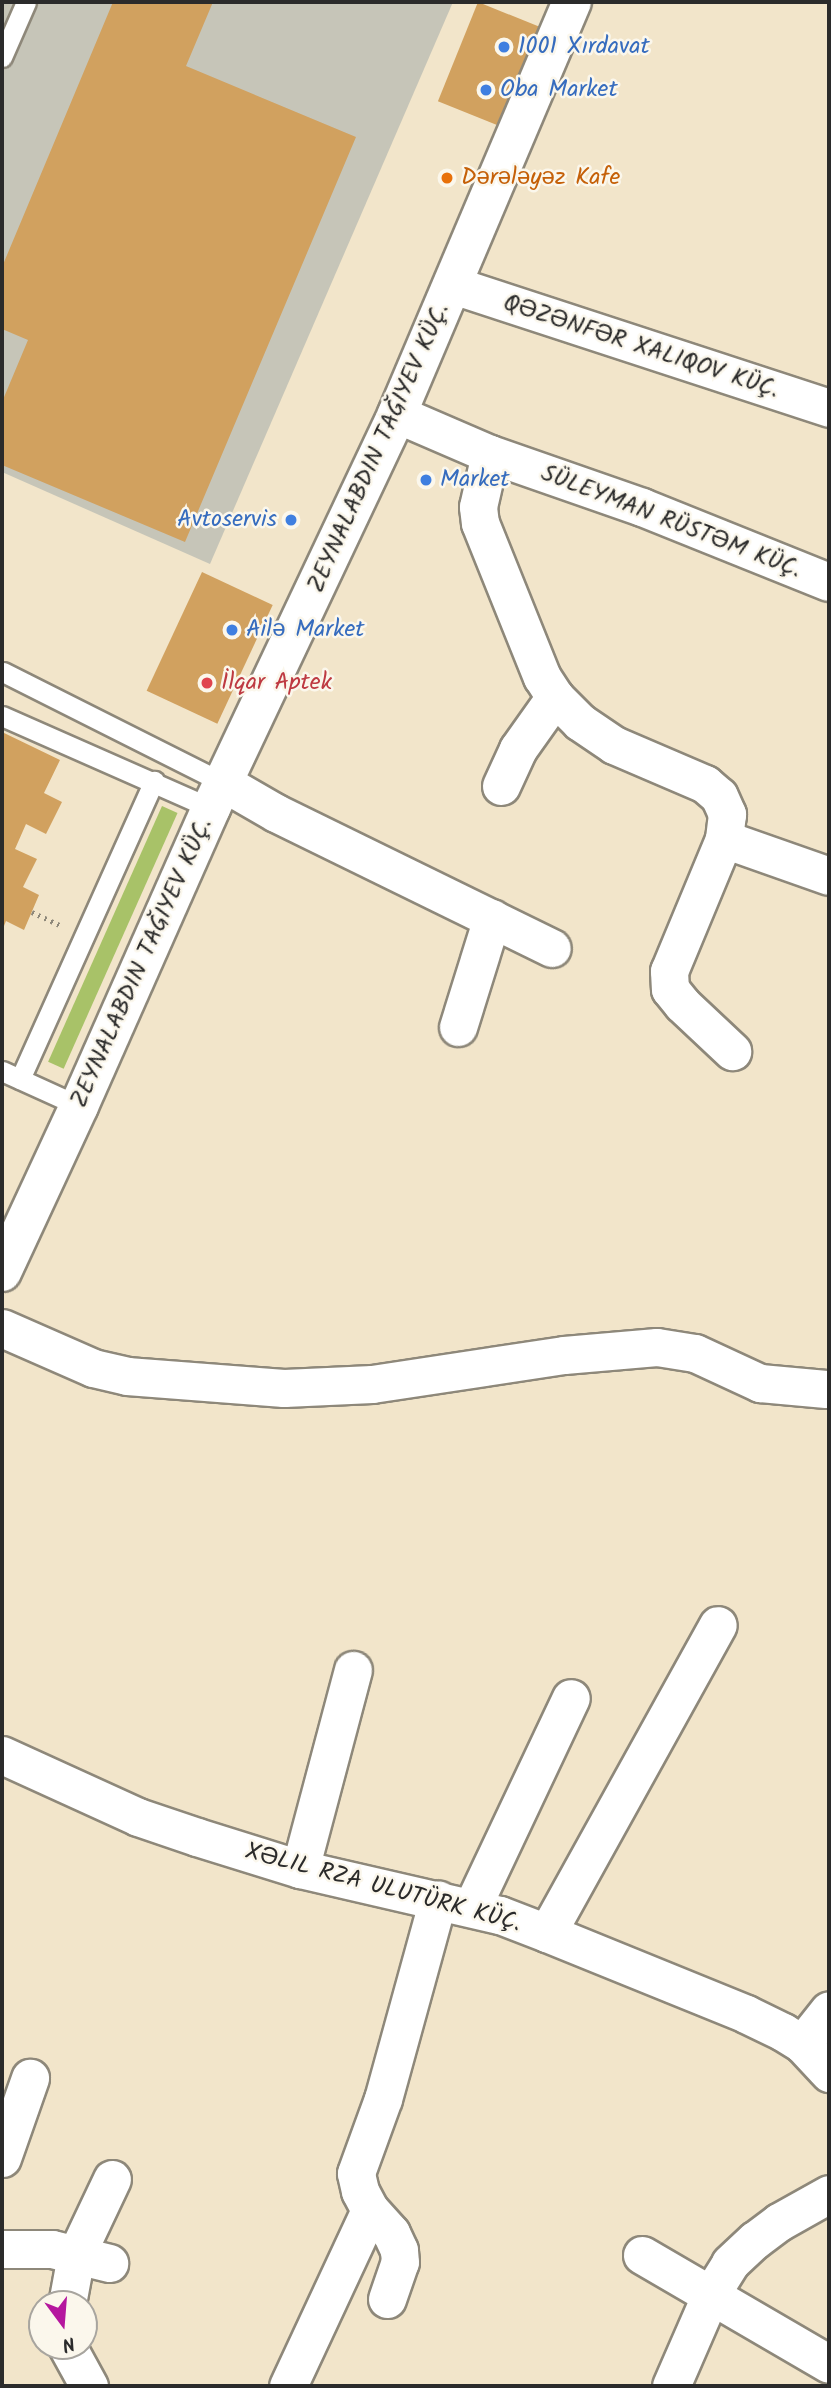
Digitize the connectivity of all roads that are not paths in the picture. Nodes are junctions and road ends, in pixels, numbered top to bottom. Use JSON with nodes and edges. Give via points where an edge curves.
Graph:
{"nodes":[{"id":1,"x":26,"y":2,"type":"edge"},
{"id":2,"x":572,"y":2,"type":"edge"},
{"id":3,"x":2,"y":57,"type":"edge"},
{"id":4,"x":453,"y":285,"type":"junction"},
{"id":5,"x":829,"y":408,"type":"edge"},
{"id":6,"x":397,"y":414,"type":"junction"},
{"id":7,"x":490,"y":454,"type":"junction"},
{"id":8,"x":829,"y":582,"type":"edge"},
{"id":9,"x":3,"y":672,"type":"edge"},
{"id":10,"x":555,"y":697,"type":"junction"},
{"id":11,"x":2,"y":716,"type":"edge"},
{"id":12,"x":154,"y":781,"type":"junction"},
{"id":13,"x":501,"y":786,"type":"dead end"},
{"id":14,"x":218,"y":795,"type":"junction"},
{"id":15,"x":724,"y":839,"type":"junction"},
{"id":16,"x":829,"y":876,"type":"edge"},
{"id":17,"x":492,"y":918,"type":"junction"},
{"id":18,"x":552,"y":948,"type":"dead end"},
{"id":19,"x":458,"y":1027,"type":"dead end"},
{"id":20,"x":732,"y":1051,"type":"dead end"},
{"id":21,"x":2,"y":1071,"type":"edge"},
{"id":22,"x":20,"y":1079,"type":"junction"},
{"id":23,"x":79,"y":1106,"type":"junction"},
{"id":24,"x":2,"y":1272,"type":"edge"},
{"id":25,"x":2,"y":1328,"type":"edge"},
{"id":26,"x":826,"y":1389,"type":"dead end"},
{"id":27,"x":718,"y":1625,"type":"dead end"},
{"id":28,"x":353,"y":1670,"type":"dead end"},
{"id":29,"x":571,"y":1698,"type":"dead end"},
{"id":30,"x":2,"y":1755,"type":"edge"},
{"id":31,"x":300,"y":1869,"type":"junction"},
{"id":32,"x":455,"y":1903,"type":"junction"},
{"id":33,"x":547,"y":1933,"type":"junction"},
{"id":34,"x":829,"y":2010,"type":"edge"},
{"id":35,"x":802,"y":2044,"type":"junction"},
{"id":36,"x":829,"y":2073,"type":"edge"},
{"id":37,"x":30,"y":2078,"type":"dead end"},
{"id":38,"x":2,"y":2158,"type":"edge"},
{"id":39,"x":112,"y":2179,"type":"dead end"},
{"id":40,"x":829,"y":2194,"type":"edge"},
{"id":41,"x":370,"y":2210,"type":"junction"},
{"id":42,"x":2,"y":2249,"type":"edge"},
{"id":43,"x":642,"y":2255,"type":"dead end"},
{"id":44,"x":92,"y":2259,"type":"junction"},
{"id":45,"x":74,"y":2290,"type":"edge"},
{"id":46,"x":711,"y":2294,"type":"junction"},
{"id":47,"x":387,"y":2300,"type":"dead end"},
{"id":48,"x":75,"y":2360,"type":"edge"},
{"id":49,"x":829,"y":2364,"type":"edge"},
{"id":50,"x":89,"y":2386,"type":"edge"},
{"id":51,"x":288,"y":2386,"type":"edge"},
{"id":52,"x":671,"y":2386,"type":"edge"}],
"edges":[{"from":1,"to":3,"type":"lane"},
{"from":2,"to":4,"type":"street"},
{"from":4,"to":5,"type":"street"},
{"from":4,"to":6,"type":"street"},
{"from":6,"to":7,"type":"street","name":"SÜLEYMAN RÜSTƏM KÜÇ."},
{"from":6,"to":14,"type":"street"},
{"from":7,"to":8,"type":"street","name":"SÜLEYMAN RÜSTƏM KÜÇ.","via":[[642,507]]},
{"from":7,"to":10,"type":"street","via":[[478,507],[480,523],[542,677]]},
{"from":9,"to":14,"type":"lane"},
{"from":10,"to":13,"type":"street","via":[[518,749]]},
{"from":10,"to":15,"type":"street","via":[[580,722],[614,745],[705,784],[719,796],[727,814]]},
{"from":11,"to":12,"type":"lane"},
{"from":12,"to":14,"type":"lane"},
{"from":12,"to":22,"type":"lane"},
{"from":14,"to":17,"type":"street","via":[[276,813]]},
{"from":14,"to":23,"type":"street"},
{"from":15,"to":16,"type":"street"},
{"from":15,"to":20,"type":"street","via":[[669,971],[670,989]]},
{"from":17,"to":18,"type":"street"},
{"from":17,"to":19,"type":"street"},
{"from":21,"to":22,"type":"lane"},
{"from":22,"to":23,"type":"lane"},
{"from":23,"to":24,"type":"street"},
{"from":25,"to":26,"type":"street","via":[[116,1374],[284,1388],[372,1384],[564,1355],[657,1347],[695,1353],[760,1383]]},
{"from":27,"to":33,"type":"street"},
{"from":28,"to":31,"type":"street"},
{"from":29,"to":32,"type":"street"},
{"from":30,"to":31,"type":"street","name":"XƏLIL RZA ULUTÜRK KÜÇ.","via":[[138,1817]]},
{"from":31,"to":32,"type":"street","name":"XƏLIL RZA ULUTÜRK KÜÇ."},
{"from":32,"to":33,"type":"street","name":"XƏLIL RZA ULUTÜRK KÜÇ."},
{"from":32,"to":41,"type":"street","via":[[356,2173],[359,2191]]},
{"from":33,"to":35,"type":"street","name":"XƏLIL RZA ULUTÜRK KÜÇ.","via":[[746,2014]]},
{"from":34,"to":35,"type":"street"},
{"from":35,"to":36,"type":"street","name":"XƏLIL RZA ULUTÜRK KÜÇ."},
{"from":37,"to":38,"type":"street"},
{"from":39,"to":44,"type":"street"},
{"from":40,"to":46,"type":"street","via":[[754,2239],[730,2263]]},
{"from":41,"to":47,"type":"street","via":[[391,2233],[399,2250],[400,2262]]},
{"from":41,"to":51,"type":"street"},
{"from":42,"to":44,"type":"street","via":[[52,2249]]},
{"from":43,"to":46,"type":"street"},
{"from":44,"to":45,"type":"street"},
{"from":46,"to":49,"type":"street"},
{"from":46,"to":52,"type":"street"},
{"from":48,"to":50,"type":"street"}]}
